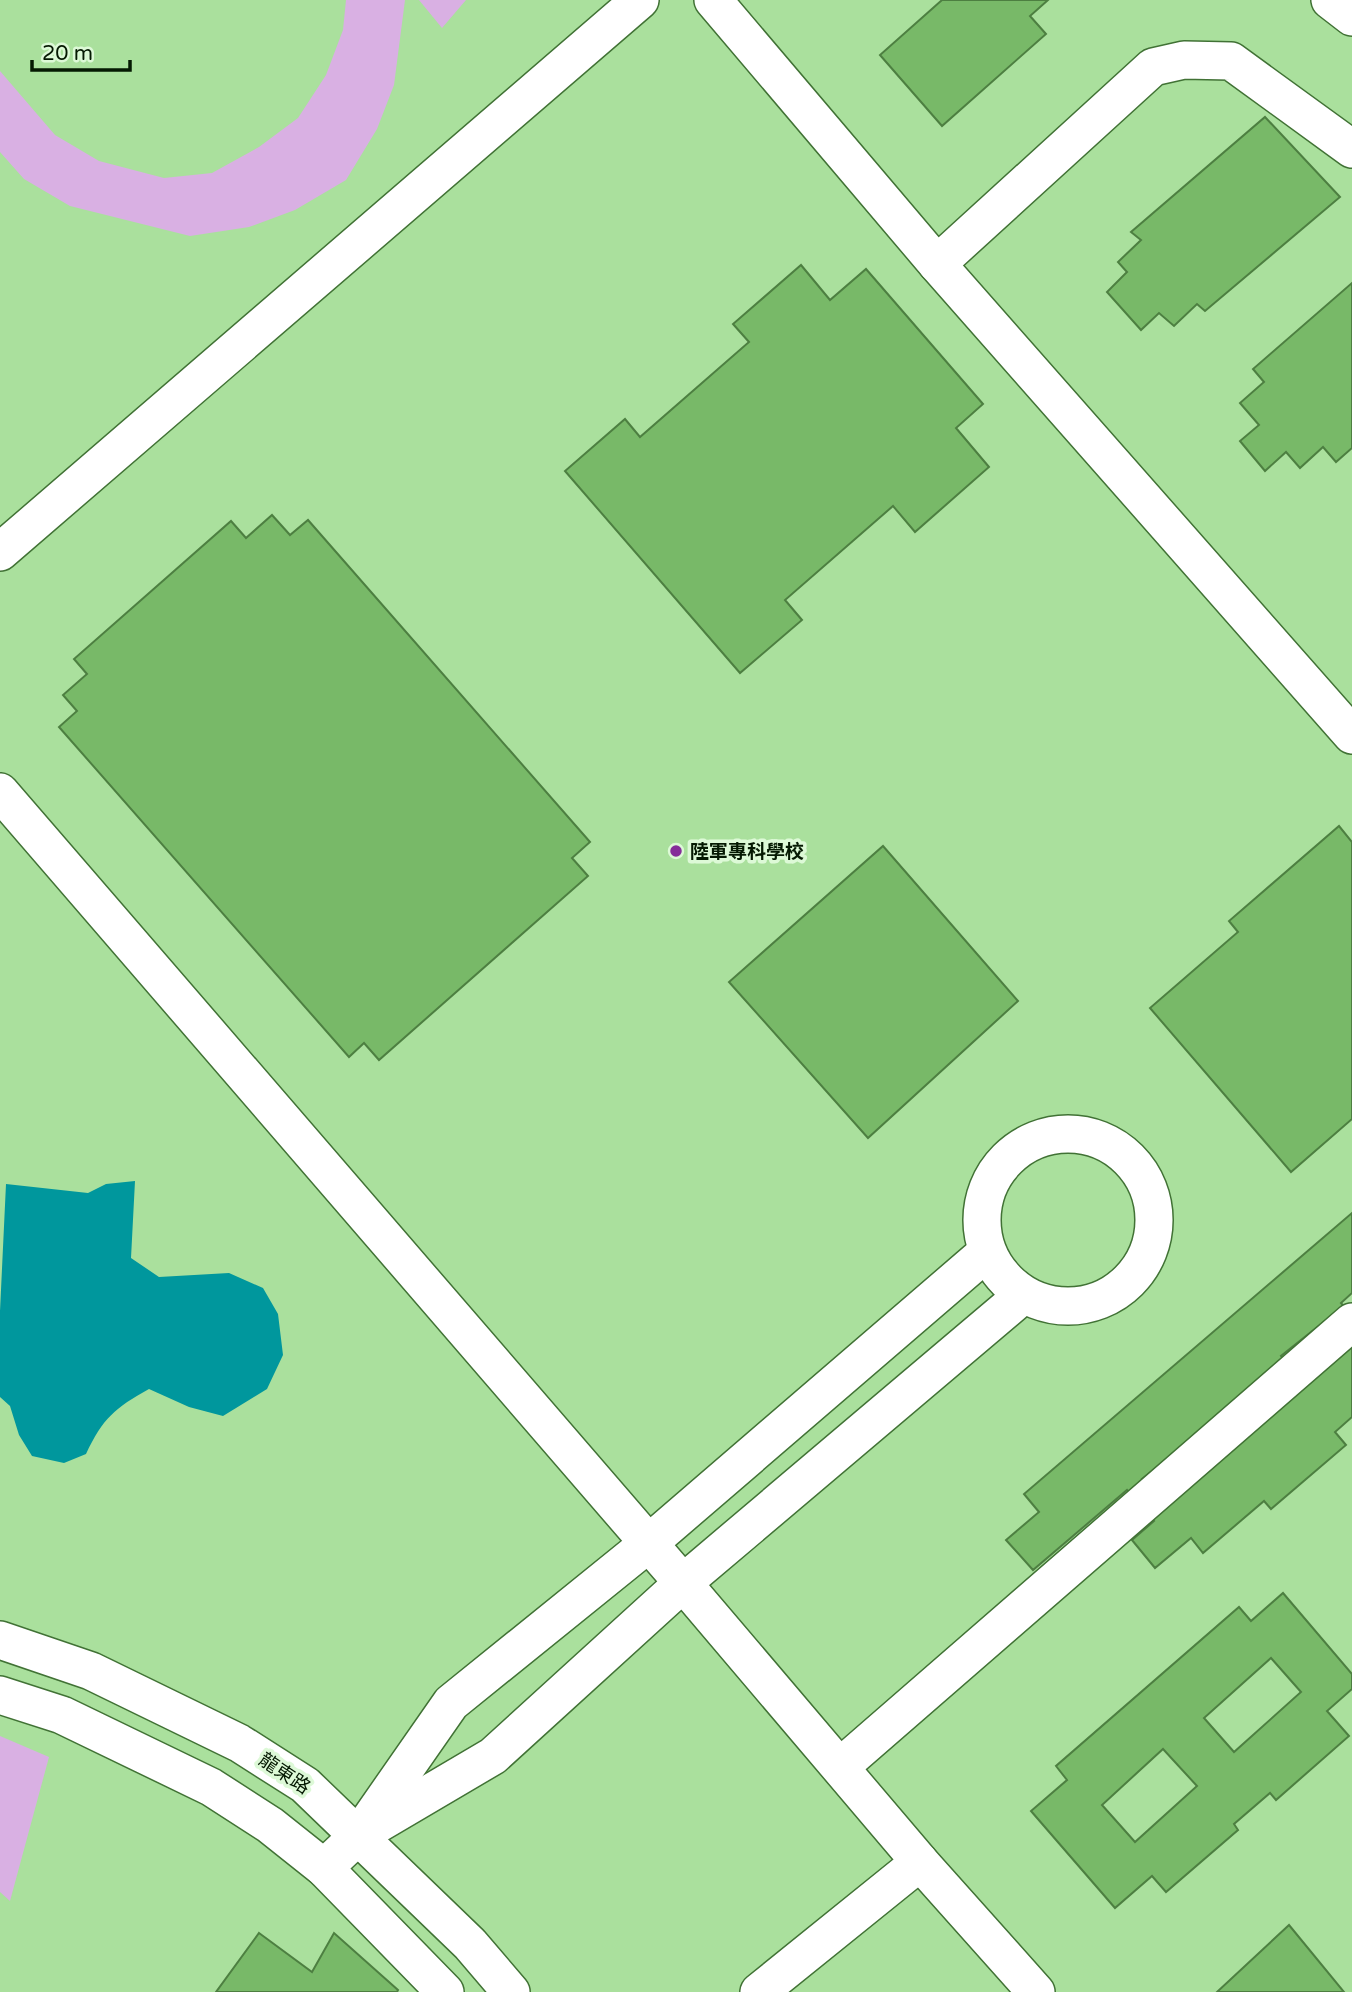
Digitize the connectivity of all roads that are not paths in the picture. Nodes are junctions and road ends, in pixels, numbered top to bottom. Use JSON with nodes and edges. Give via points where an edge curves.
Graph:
{"nodes":[{"id":1,"x":640,"y":0,"type":"edge"},
{"id":2,"x":713,"y":0,"type":"edge"},
{"id":3,"x":1330,"y":0,"type":"edge"},
{"id":4,"x":1352,"y":17,"type":"edge"},
{"id":5,"x":1352,"y":149,"type":"edge"},
{"id":6,"x":937,"y":264,"type":"junction"},
{"id":7,"x":0,"y":552,"type":"edge"},
{"id":8,"x":1352,"y":735,"type":"edge"},
{"id":9,"x":0,"y":792,"type":"edge"},
{"id":10,"x":987,"y":1252,"type":"junction"},
{"id":11,"x":1023,"y":1295,"type":"junction"},
{"id":12,"x":1352,"y":1322,"type":"edge"},
{"id":13,"x":824,"y":1393,"type":"junction"},
{"id":14,"x":857,"y":1436,"type":"junction"},
{"id":15,"x":649,"y":1543,"type":"junction"},
{"id":16,"x":684,"y":1583,"type":"junction"},
{"id":17,"x":0,"y":1640,"type":"edge"},
{"id":18,"x":0,"y":1695,"type":"edge"},
{"id":19,"x":840,"y":1767,"type":"junction"},
{"id":20,"x":359,"y":1835,"type":"junction"},
{"id":21,"x":920,"y":1862,"type":"junction"},
{"id":22,"x":324,"y":1868,"type":"junction"},
{"id":23,"x":470,"y":1944,"type":"junction"},
{"id":24,"x":441,"y":1987,"type":"edge"},
{"id":25,"x":511,"y":1992,"type":"edge"},
{"id":26,"x":759,"y":1992,"type":"edge"},
{"id":27,"x":1036,"y":1992,"type":"edge"}],
"edges":[{"from":1,"to":7,"type":"street"},
{"from":2,"to":6,"type":"street"},
{"from":3,"to":4,"type":"street"},
{"from":5,"to":6,"type":"street","via":[[1231,61],[1184,60],[1153,67]]},
{"from":6,"to":8,"type":"street"},
{"from":9,"to":15,"type":"street"},
{"from":10,"to":11,"type":"street","via":[[1002,1276]]},
{"from":10,"to":11,"type":"street","via":[[982,1225],[984,1197],[996,1172],[1016,1152],[1041,1138],[1068,1133],[1095,1138],[1121,1152],[1141,1173],[1152,1200],[1154,1229],[1146,1257],[1129,1281],[1106,1298],[1079,1307],[1049,1305]]},
{"from":10,"to":13,"type":"street"},
{"from":11,"to":14,"type":"street"},
{"from":12,"to":19,"type":"street"},
{"from":13,"to":14,"type":"street"},
{"from":13,"to":15,"type":"street"},
{"from":14,"to":16,"type":"street"},
{"from":15,"to":16,"type":"street"},
{"from":15,"to":20,"type":"street","via":[[451,1703]]},
{"from":16,"to":19,"type":"street"},
{"from":16,"to":20,"type":"street","via":[[493,1756]]},
{"from":17,"to":20,"type":"street","name":"龍東路","via":[[91,1671],[239,1743],[306,1785]]},
{"from":18,"to":22,"type":"street","via":[[62,1715],[211,1787]]},
{"from":19,"to":21,"type":"street"},
{"from":20,"to":22,"type":"street"},
{"from":20,"to":23,"type":"street","name":"龍東路"},
{"from":21,"to":26,"type":"street"},
{"from":21,"to":27,"type":"street"},
{"from":22,"to":24,"type":"street"},
{"from":23,"to":24,"type":"street"},
{"from":23,"to":25,"type":"street","name":"龍東路"}]}
